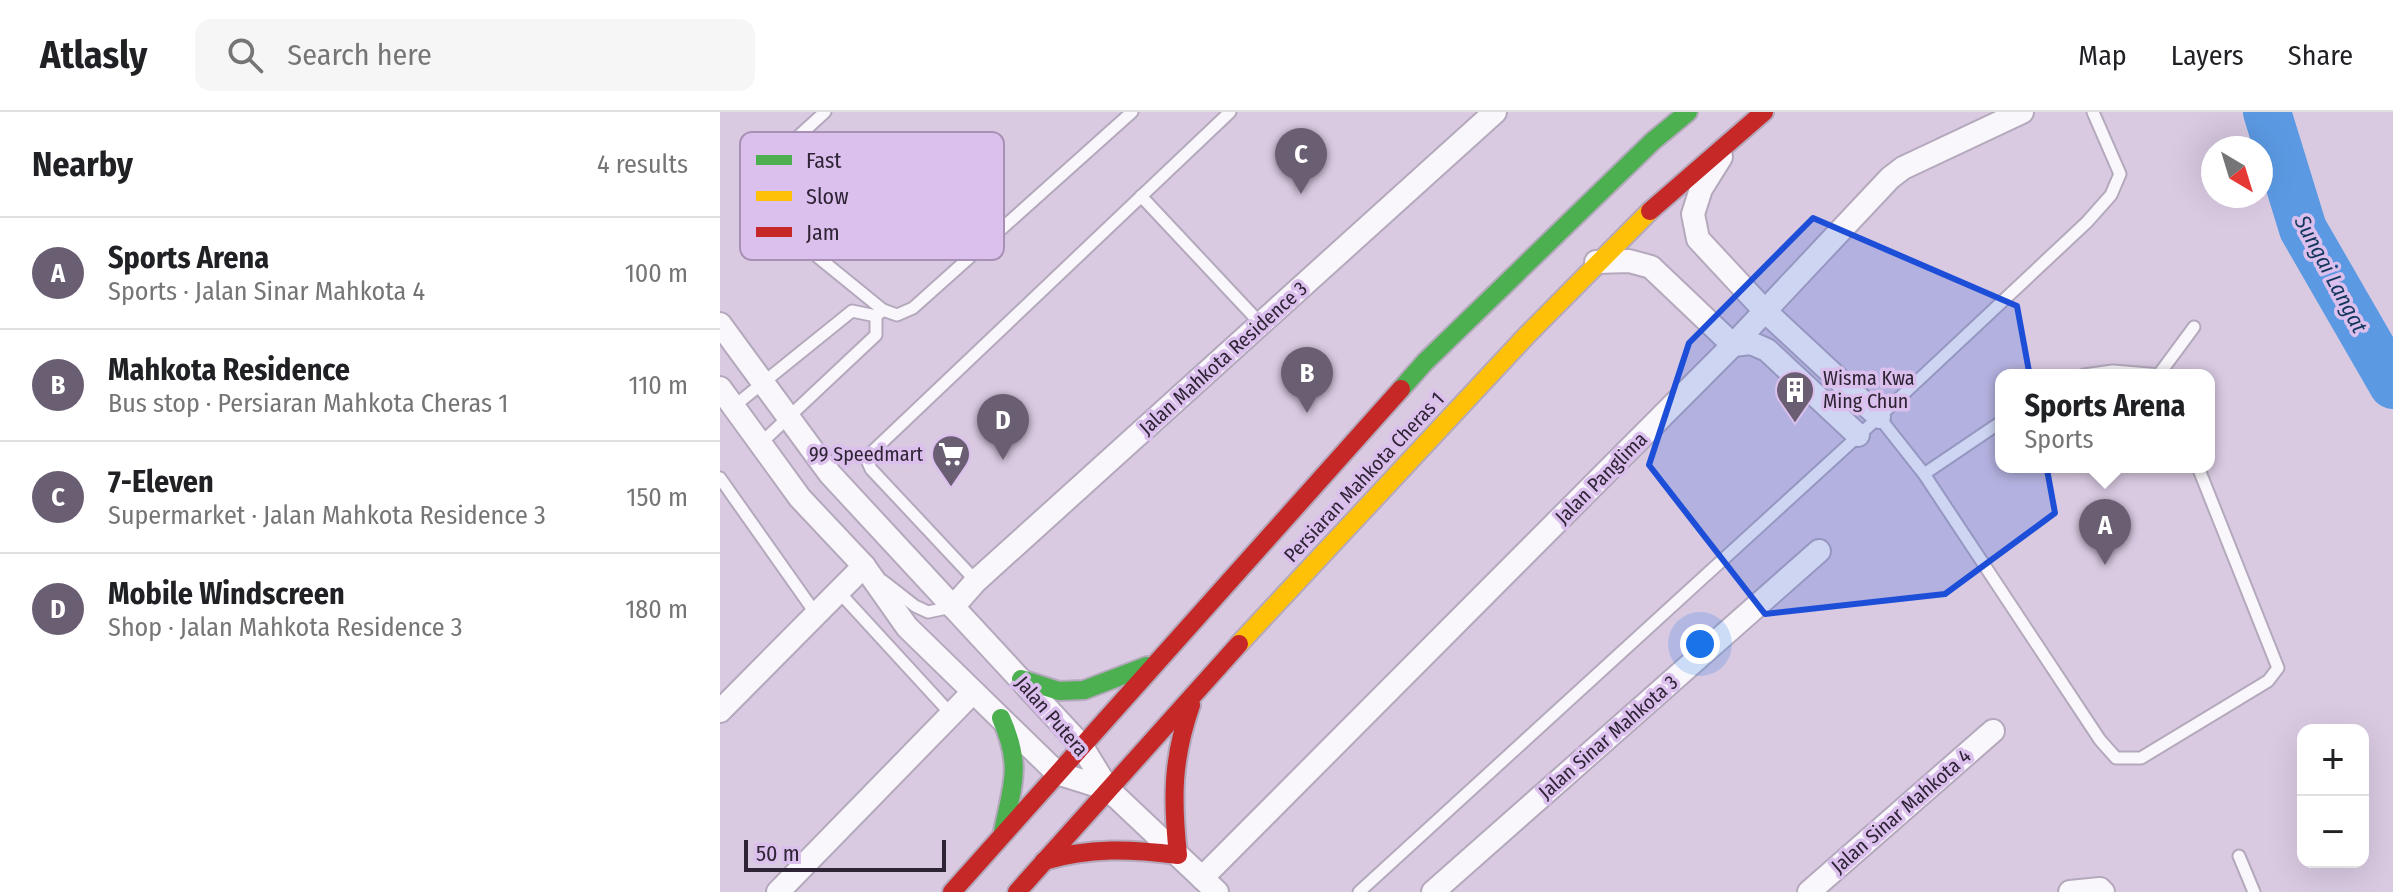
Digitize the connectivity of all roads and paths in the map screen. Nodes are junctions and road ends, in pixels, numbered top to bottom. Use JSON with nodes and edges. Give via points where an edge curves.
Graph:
{"nodes":[{"id":1,"x":825,"y":112,"type":"edge"},
{"id":2,"x":1132,"y":112,"type":"edge"},
{"id":3,"x":1230,"y":112,"type":"edge"},
{"id":4,"x":1495,"y":112,"type":"edge"},
{"id":5,"x":1688,"y":112,"type":"edge"},
{"id":6,"x":1764,"y":112,"type":"edge"},
{"id":7,"x":2022,"y":112,"type":"edge"},
{"id":8,"x":2093,"y":112,"type":"edge"},
{"id":9,"x":803,"y":132,"type":"edge"},
{"id":10,"x":1734,"y":135,"type":"junction"},
{"id":11,"x":1141,"y":196,"type":"junction"},
{"id":12,"x":1004,"y":227,"type":"edge"},
{"id":13,"x":818,"y":260,"type":"edge"},
{"id":14,"x":967,"y":260,"type":"edge"},
{"id":15,"x":1596,"y":262,"type":"junction"},
{"id":16,"x":1765,"y":311,"type":"junction"},
{"id":17,"x":880,"y":313,"type":"junction"},
{"id":18,"x":720,"y":324,"type":"edge"},
{"id":19,"x":1261,"y":324,"type":"junction"},
{"id":20,"x":2194,"y":327,"type":"dead end"},
{"id":21,"x":1733,"y":345,"type":"junction"},
{"id":22,"x":2165,"y":369,"type":"edge"},
{"id":23,"x":763,"y":382,"type":"junction"},
{"id":24,"x":720,"y":388,"type":"edge"},
{"id":25,"x":733,"y":407,"type":"junction"},
{"id":26,"x":1879,"y":417,"type":"junction"},
{"id":27,"x":788,"y":418,"type":"junction"},
{"id":28,"x":1995,"y":426,"type":"edge"},
{"id":29,"x":1858,"y":435,"type":"junction"},
{"id":30,"x":760,"y":444,"type":"junction"},
{"id":31,"x":2200,"y":473,"type":"edge"},
{"id":32,"x":1924,"y":474,"type":"junction"},
{"id":33,"x":720,"y":478,"type":"edge"},
{"id":34,"x":1819,"y":551,"type":"dead end"},
{"id":35,"x":864,"y":566,"type":"junction"},
{"id":36,"x":976,"y":581,"type":"junction"},
{"id":37,"x":839,"y":592,"type":"junction"},
{"id":38,"x":953,"y":607,"type":"junction"},
{"id":39,"x":816,"y":614,"type":"junction"},
{"id":40,"x":1155,"y":663,"type":"junction"},
{"id":41,"x":1021,"y":679,"type":"junction"},
{"id":42,"x":1197,"y":691,"type":"junction"},
{"id":43,"x":973,"y":692,"type":"junction"},
{"id":44,"x":720,"y":711,"type":"edge"},
{"id":45,"x":951,"y":714,"type":"junction"},
{"id":46,"x":1001,"y":718,"type":"junction"},
{"id":47,"x":1993,"y":731,"type":"dead end"},
{"id":48,"x":1081,"y":745,"type":"junction"},
{"id":49,"x":1057,"y":773,"type":"junction"},
{"id":50,"x":1108,"y":789,"type":"junction"},
{"id":51,"x":1003,"y":835,"type":"junction"},
{"id":52,"x":1178,"y":855,"type":"junction"},
{"id":53,"x":2239,"y":856,"type":"dead end"},
{"id":54,"x":1044,"y":861,"type":"junction"},
{"id":55,"x":1210,"y":885,"type":"edge"},
{"id":56,"x":778,"y":892,"type":"edge"},
{"id":57,"x":952,"y":892,"type":"edge"},
{"id":58,"x":1017,"y":892,"type":"edge"},
{"id":59,"x":1359,"y":892,"type":"edge"},
{"id":60,"x":1433,"y":892,"type":"edge"},
{"id":61,"x":1809,"y":892,"type":"edge"},
{"id":62,"x":2070,"y":892,"type":"edge"},
{"id":63,"x":2103,"y":892,"type":"edge"},
{"id":64,"x":2254,"y":892,"type":"edge"}],
"edges":[{"from":1,"to":9,"type":"lane"},
{"from":2,"to":12,"type":"lane"},
{"from":3,"to":11,"type":"lane"},
{"from":4,"to":19,"type":"street","name":"Jalan Mahkota Residence 3"},
{"from":5,"to":40,"type":"main road","name":"Persiaran Mahkota Cheras 1","via":[[1425,362]]},
{"from":6,"to":10,"type":"main road","name":"Persiaran Mahkota Cheras 1"},
{"from":7,"to":16,"type":"street","name":"Jalan Panglima","via":[[1890,178]]},
{"from":8,"to":26,"type":"lane","via":[[2120,174],[2111,195]]},
{"from":10,"to":15,"type":"main road","name":"Persiaran Mahkota Cheras 1"},
{"from":10,"to":16,"type":"street","via":[[1701,189],[1693,214],[1698,239]]},
{"from":11,"to":19,"type":"lane"},
{"from":11,"to":36,"type":"lane","via":[[867,460]]},
{"from":13,"to":17,"type":"lane"},
{"from":14,"to":17,"type":"lane","via":[[913,308],[897,315]]},
{"from":15,"to":21,"type":"street","via":[[1651,267]]},
{"from":15,"to":42,"type":"main road","name":"Persiaran Mahkota Cheras 1"},
{"from":16,"to":21,"type":"street","name":"Jalan Panglima"},
{"from":16,"to":26,"type":"street"},
{"from":17,"to":23,"type":"lane","via":[[852,311]]},
{"from":17,"to":27,"type":"lane","via":[[876,335]]},
{"from":18,"to":23,"type":"street","name":"Jalan Putera"},
{"from":19,"to":36,"type":"street","name":"Jalan Mahkota Residence 3"},
{"from":20,"to":22,"type":"lane"},
{"from":21,"to":29,"type":"street","via":[[1751,343],[1767,350]]},
{"from":21,"to":55,"type":"street","name":"Jalan Panglima"},
{"from":23,"to":25,"type":"lane"},
{"from":23,"to":27,"type":"street","name":"Jalan Putera"},
{"from":24,"to":25,"type":"street","name":"Jalan Putera"},
{"from":25,"to":30,"type":"street","name":"Jalan Putera"},
{"from":26,"to":29,"type":"lane"},
{"from":26,"to":32,"type":"lane"},
{"from":27,"to":30,"type":"lane"},
{"from":27,"to":38,"type":"street","name":"Jalan Putera","via":[[830,474]]},
{"from":28,"to":32,"type":"lane"},
{"from":29,"to":59,"type":"lane"},
{"from":30,"to":35,"type":"street","name":"Jalan Putera","via":[[800,498]]},
{"from":31,"to":32,"type":"lane","via":[[2278,668],[2268,681],[2141,758],[2116,758],[2100,740]]},
{"from":33,"to":39,"type":"lane"},
{"from":34,"to":60,"type":"street","name":"Jalan Sinar Mahkota 3"},
{"from":35,"to":37,"type":"street"},
{"from":35,"to":38,"type":"lane","via":[[928,612]]},
{"from":35,"to":43,"type":"street","name":"Jalan Putera","via":[[907,627]]},
{"from":36,"to":38,"type":"street","name":"Jalan Mahkota Residence 3"},
{"from":37,"to":39,"type":"street"},
{"from":37,"to":45,"type":"lane"},
{"from":38,"to":41,"type":"street","name":"Jalan Putera"},
{"from":39,"to":44,"type":"street"},
{"from":40,"to":41,"type":"main road","via":[[1084,690],[1059,691]]},
{"from":40,"to":48,"type":"main road","name":"Persiaran Mahkota Cheras 1"},
{"from":41,"to":48,"type":"street","name":"Jalan Putera"},
{"from":42,"to":50,"type":"main road","name":"Persiaran Mahkota Cheras 1"},
{"from":42,"to":52,"type":"main road","via":[[1172,771]]},
{"from":43,"to":45,"type":"street"},
{"from":43,"to":46,"type":"street","name":"Jalan Putera"},
{"from":45,"to":56,"type":"street"},
{"from":46,"to":49,"type":"street","name":"Jalan Putera"},
{"from":46,"to":51,"type":"main road","via":[[1017,762]]},
{"from":47,"to":61,"type":"street","name":"Jalan Sinar Mahkota 4"},
{"from":48,"to":49,"type":"main road","name":"Persiaran Mahkota Cheras 1"},
{"from":48,"to":50,"type":"street","name":"Jalan Putera"},
{"from":49,"to":50,"type":"street","name":"Jalan Putera"},
{"from":49,"to":51,"type":"main road","name":"Persiaran Mahkota Cheras 1"},
{"from":50,"to":52,"type":"street"},
{"from":50,"to":54,"type":"main road","name":"Persiaran Mahkota Cheras 1"},
{"from":51,"to":57,"type":"main road","name":"Persiaran Mahkota Cheras 1"},
{"from":52,"to":54,"type":"main road","via":[[1124,848],[1078,850]]},
{"from":52,"to":55,"type":"street"},
{"from":53,"to":64,"type":"lane"},
{"from":54,"to":58,"type":"main road","name":"Persiaran Mahkota Cheras 1"},
{"from":62,"to":63,"type":"street"}]}
